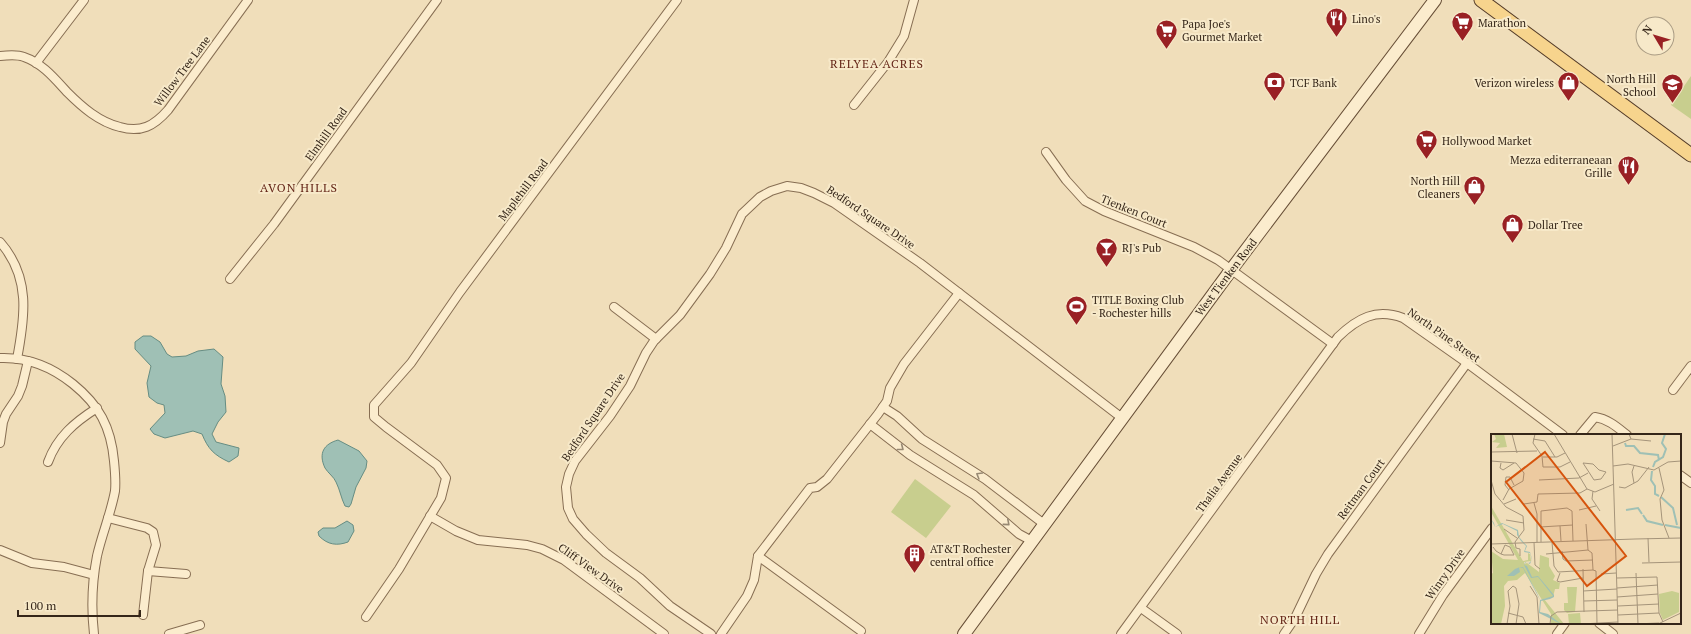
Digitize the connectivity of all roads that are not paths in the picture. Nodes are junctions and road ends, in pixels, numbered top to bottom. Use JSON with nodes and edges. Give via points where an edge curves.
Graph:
{"nodes":[{"id":1,"x":84,"y":0,"type":"edge"},
{"id":2,"x":248,"y":0,"type":"edge"},
{"id":3,"x":437,"y":0,"type":"edge"},
{"id":4,"x":676,"y":0,"type":"edge"},
{"id":5,"x":914,"y":0,"type":"edge"},
{"id":6,"x":1435,"y":0,"type":"edge"},
{"id":7,"x":1481,"y":0,"type":"edge"},
{"id":8,"x":0,"y":56,"type":"edge"},
{"id":9,"x":36,"y":63,"type":"junction"},
{"id":10,"x":854,"y":105,"type":"dead end"},
{"id":11,"x":1046,"y":152,"type":"dead end"},
{"id":12,"x":1691,"y":155,"type":"edge"},
{"id":13,"x":0,"y":242,"type":"edge"},
{"id":14,"x":1231,"y":270,"type":"junction"},
{"id":15,"x":230,"y":279,"type":"dead end"},
{"id":16,"x":959,"y":293,"type":"junction"},
{"id":17,"x":614,"y":307,"type":"dead end"},
{"id":18,"x":656,"y":339,"type":"junction"},
{"id":19,"x":1333,"y":344,"type":"junction"},
{"id":20,"x":0,"y":358,"type":"edge"},
{"id":21,"x":17,"y":359,"type":"junction"},
{"id":22,"x":28,"y":361,"type":"junction"},
{"id":23,"x":1467,"y":363,"type":"junction"},
{"id":24,"x":1691,"y":366,"type":"edge"},
{"id":25,"x":1673,"y":390,"type":"dead end"},
{"id":26,"x":883,"y":407,"type":"junction"},
{"id":27,"x":97,"y":408,"type":"junction"},
{"id":28,"x":1122,"y":418,"type":"junction"},
{"id":29,"x":870,"y":424,"type":"junction"},
{"id":30,"x":1562,"y":434,"type":"edge"},
{"id":31,"x":1581,"y":434,"type":"edge"},
{"id":32,"x":1626,"y":434,"type":"edge"},
{"id":33,"x":0,"y":442,"type":"edge"},
{"id":34,"x":48,"y":462,"type":"dead end"},
{"id":35,"x":1681,"y":476,"type":"edge"},
{"id":36,"x":1691,"y":483,"type":"edge"},
{"id":37,"x":430,"y":516,"type":"junction"},
{"id":38,"x":108,"y":518,"type":"junction"},
{"id":39,"x":1044,"y":524,"type":"junction"},
{"id":40,"x":1491,"y":529,"type":"edge"},
{"id":41,"x":1485,"y":538,"type":"junction"},
{"id":42,"x":1032,"y":541,"type":"junction"},
{"id":43,"x":1491,"y":542,"type":"edge"},
{"id":44,"x":0,"y":550,"type":"edge"},
{"id":45,"x":758,"y":556,"type":"junction"},
{"id":46,"x":148,"y":571,"type":"junction"},
{"id":47,"x":186,"y":574,"type":"dead end"},
{"id":48,"x":94,"y":575,"type":"junction"},
{"id":49,"x":1141,"y":608,"type":"junction"},
{"id":50,"x":143,"y":615,"type":"dead end"},
{"id":51,"x":366,"y":617,"type":"dead end"},
{"id":52,"x":1564,"y":624,"type":"edge"},
{"id":53,"x":1600,"y":624,"type":"edge"},
{"id":54,"x":200,"y":625,"type":"dead end"},
{"id":55,"x":861,"y":631,"type":"dead end"},
{"id":56,"x":968,"y":632,"type":"edge"},
{"id":57,"x":94,"y":634,"type":"edge"},
{"id":58,"x":169,"y":634,"type":"edge"},
{"id":59,"x":664,"y":634,"type":"edge"},
{"id":60,"x":711,"y":634,"type":"edge"},
{"id":61,"x":721,"y":634,"type":"edge"},
{"id":62,"x":1121,"y":634,"type":"edge"},
{"id":63,"x":1177,"y":634,"type":"edge"},
{"id":64,"x":1284,"y":634,"type":"edge"},
{"id":65,"x":1419,"y":634,"type":"edge"},
{"id":66,"x":1557,"y":634,"type":"edge"},
{"id":67,"x":1613,"y":634,"type":"edge"}],
"edges":[{"from":1,"to":9,"type":"street"},
{"from":2,"to":9,"type":"street","name":"Willow Tree Lane","via":[[168,110],[158,121],[138,130],[125,129],[97,118]]},
{"from":3,"to":15,"type":"street","name":"Elmhill Road","via":[[274,224]]},
{"from":4,"to":37,"type":"street","name":"Maplehill Road","via":[[460,292],[411,363],[374,405],[374,417],[437,465],[446,478],[441,498]]},
{"from":5,"to":10,"type":"street","via":[[904,36],[885,67]]},
{"from":6,"to":14,"type":"main road","name":"West Tienken Road"},
{"from":7,"to":12,"type":"main road"},
{"from":8,"to":9,"type":"street","name":"Willow Tree Lane","via":[[16,55]]},
{"from":11,"to":14,"type":"street","name":"Tienken Court","via":[[1085,201],[1194,247]]},
{"from":13,"to":21,"type":"street","via":[[17,268],[24,303],[24,322]]},
{"from":14,"to":19,"type":"street"},
{"from":14,"to":28,"type":"main road","name":"West Tienken Road"},
{"from":16,"to":18,"type":"street","name":"Bedford Square Drive","via":[[834,203],[814,193],[787,186],[760,197],[742,214],[710,274],[680,315]]},
{"from":16,"to":26,"type":"street","via":[[904,364],[890,388]]},
{"from":16,"to":28,"type":"street","name":"Bedford Square Drive"},
{"from":17,"to":18,"type":"street"},
{"from":18,"to":60,"type":"street","name":"Bedford Square Drive","via":[[622,398],[575,460],[566,487],[568,508],[573,519],[606,553],[640,578],[670,606]]},
{"from":19,"to":23,"type":"street","name":"North Pine Street","via":[[1347,329],[1370,315],[1392,314],[1403,318]]},
{"from":19,"to":49,"type":"street","name":"Thalia Avenue"},
{"from":20,"to":21,"type":"street"},
{"from":21,"to":22,"type":"street"},
{"from":22,"to":27,"type":"street","via":[[49,368],[66,378]]},
{"from":22,"to":33,"type":"street","via":[[18,396],[6,414]]},
{"from":23,"to":30,"type":"street","name":"North Pine Street"},
{"from":23,"to":64,"type":"street","name":"Reitman Court","via":[[1328,554]]},
{"from":24,"to":25,"type":"street"},
{"from":26,"to":29,"type":"street"},
{"from":39,"to":26,"type":"street","one_way":true,"via":[[985,479],[922,439]]},
{"from":27,"to":34,"type":"street","via":[[63,435]]},
{"from":27,"to":38,"type":"street","via":[[107,425],[116,476]]},
{"from":28,"to":39,"type":"main road","name":"West Tienken Road"},
{"from":29,"to":42,"type":"street","one_way":true,"via":[[910,455],[974,495],[1019,534]]},
{"from":29,"to":45,"type":"street","via":[[827,479],[817,487],[810,488]]},
{"from":31,"to":32,"type":"street","via":[[1595,417],[1601,417]]},
{"from":35,"to":36,"type":"street"},
{"from":37,"to":51,"type":"street","via":[[399,569]]},
{"from":37,"to":59,"type":"street","name":"Cliff View Drive","via":[[478,540],[527,545],[554,554]]},
{"from":38,"to":46,"type":"street","via":[[147,528],[153,532],[156,545]]},
{"from":38,"to":48,"type":"street","via":[[98,550]]},
{"from":39,"to":42,"type":"main road","name":"West Tienken Road"},
{"from":40,"to":41,"type":"street","name":"Winry Drive"},
{"from":41,"to":43,"type":"street"},
{"from":41,"to":65,"type":"street","name":"Winry Drive","via":[[1443,595]]},
{"from":42,"to":56,"type":"main road","name":"West Tienken Road"},
{"from":44,"to":48,"type":"street","via":[[32,564],[64,567]]},
{"from":45,"to":55,"type":"street"},
{"from":45,"to":61,"type":"street","via":[[754,580],[747,596]]},
{"from":46,"to":47,"type":"street"},
{"from":46,"to":50,"type":"street"},
{"from":48,"to":57,"type":"street"},
{"from":49,"to":62,"type":"street","name":"Thalia Avenue"},
{"from":49,"to":63,"type":"street"},
{"from":52,"to":66,"type":"street"},
{"from":53,"to":67,"type":"street"},
{"from":54,"to":58,"type":"street"}]}
